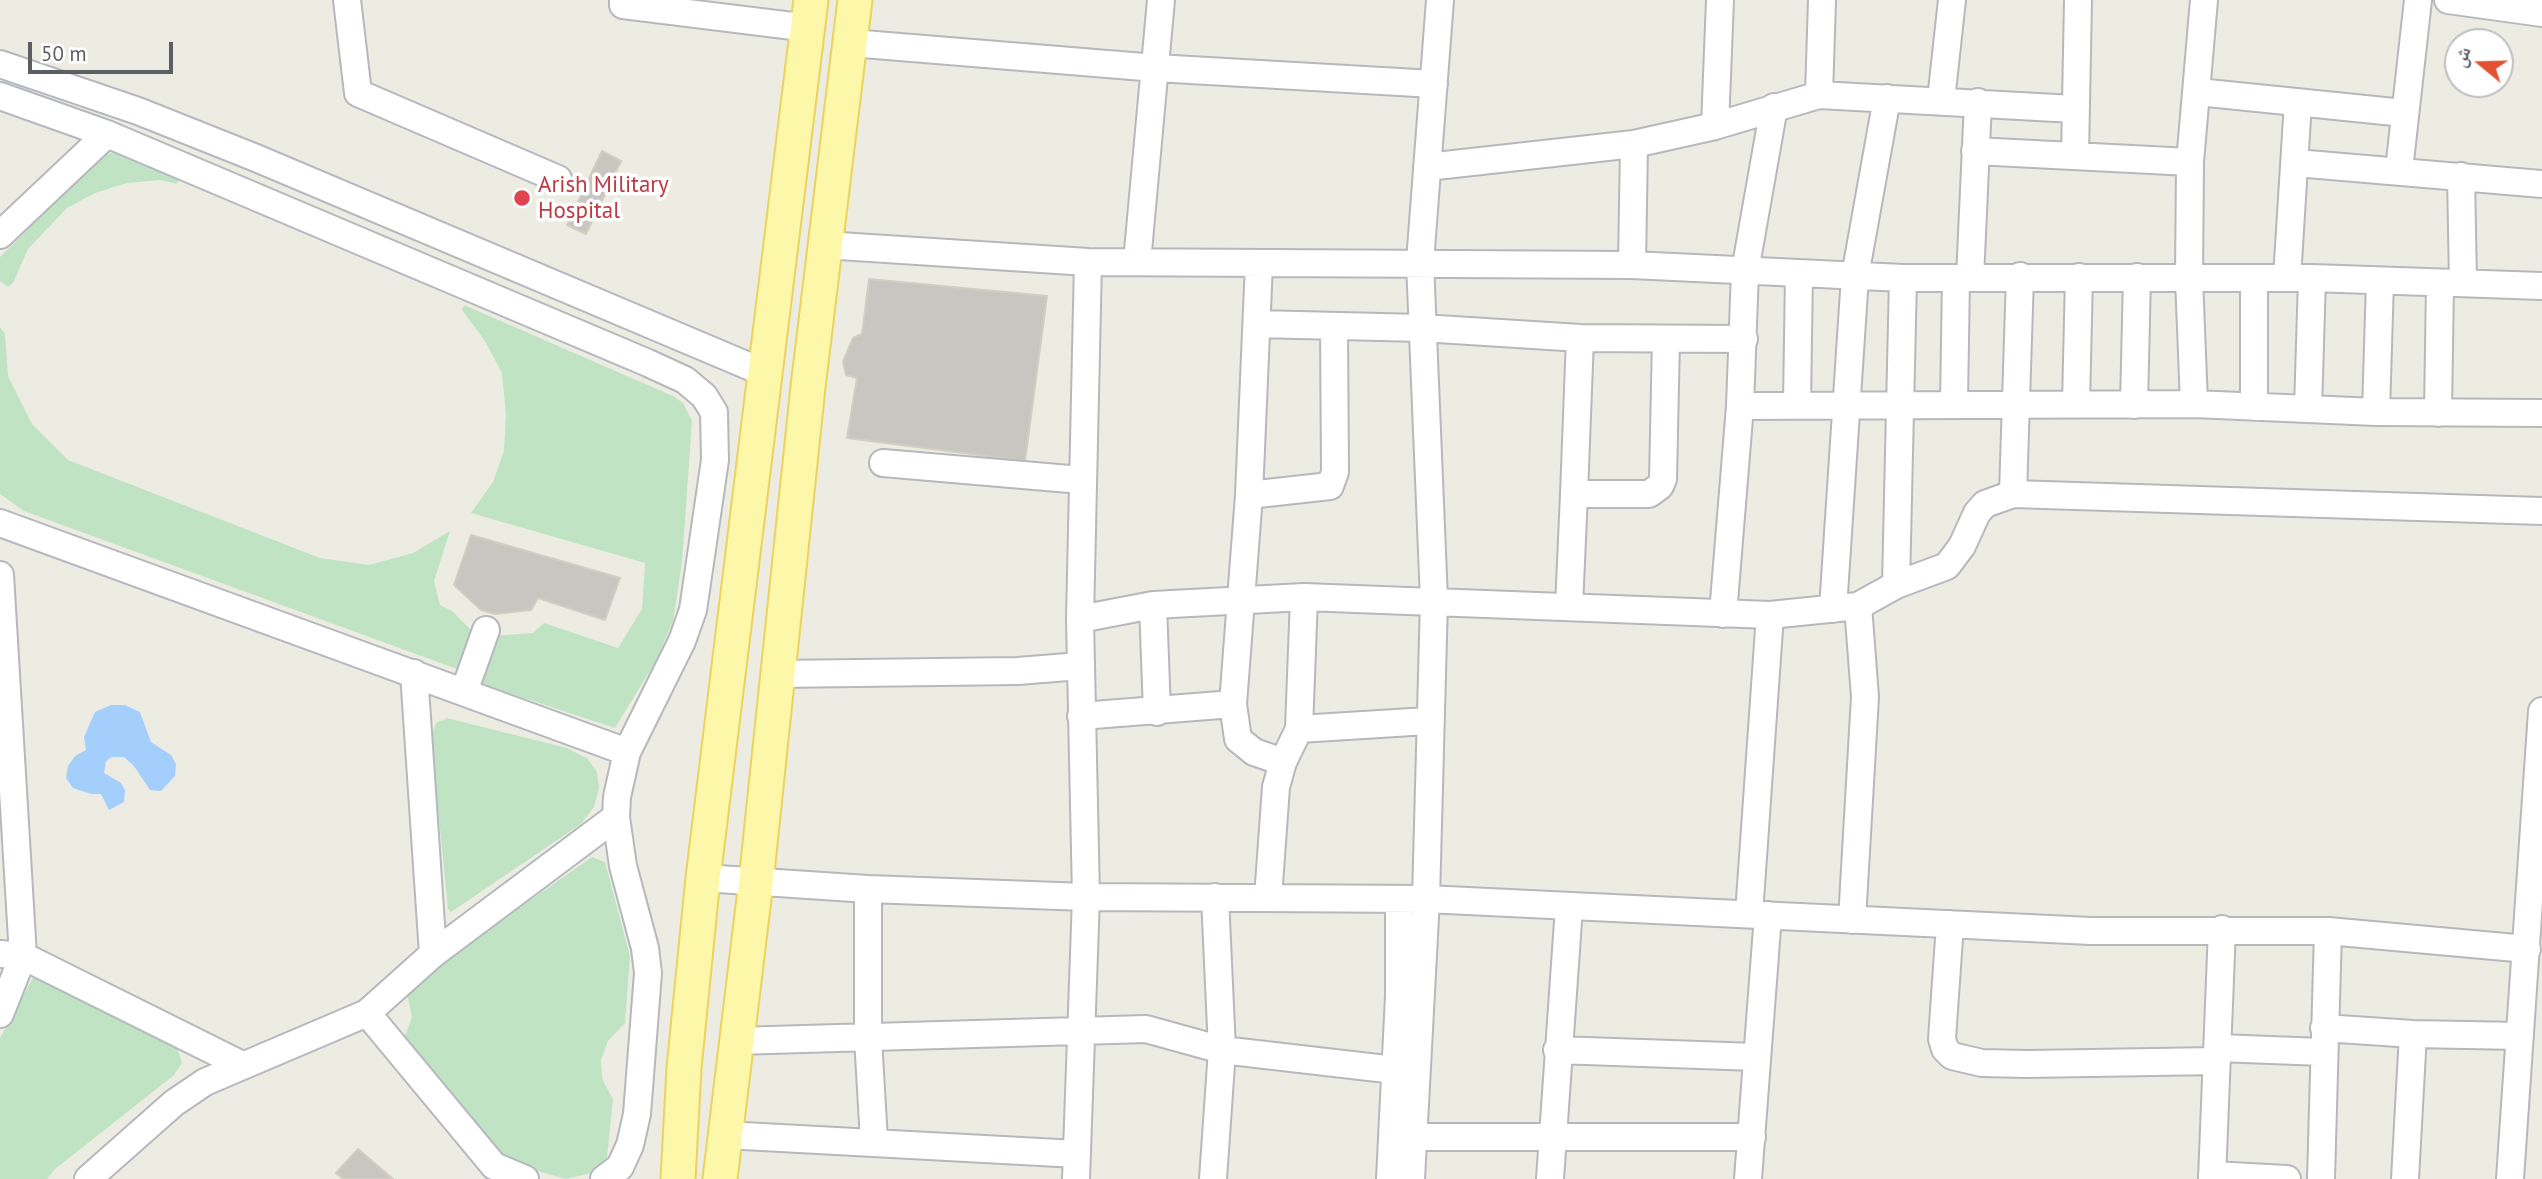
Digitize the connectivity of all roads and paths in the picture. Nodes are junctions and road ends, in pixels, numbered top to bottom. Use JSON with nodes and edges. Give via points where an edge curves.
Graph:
{"nodes":[{"id":1,"x":348,"y":0,"type":"edge"},
{"id":2,"x":623,"y":0,"type":"edge"},
{"id":3,"x":855,"y":0,"type":"edge"},
{"id":4,"x":1161,"y":0,"type":"edge"},
{"id":5,"x":1440,"y":0,"type":"edge"},
{"id":6,"x":1720,"y":0,"type":"edge"},
{"id":7,"x":1822,"y":0,"type":"edge"},
{"id":8,"x":1952,"y":0,"type":"edge"},
{"id":9,"x":2078,"y":0,"type":"edge"},
{"id":10,"x":2204,"y":0,"type":"edge"},
{"id":11,"x":2418,"y":0,"type":"edge"},
{"id":12,"x":2448,"y":0,"type":"edge"},
{"id":13,"x":2542,"y":13,"type":"edge"},
{"id":14,"x":810,"y":14,"type":"edge"},
{"id":15,"x":851,"y":43,"type":"junction"},
{"id":16,"x":0,"y":64,"type":"edge"},
{"id":17,"x":1156,"y":68,"type":"junction"},
{"id":18,"x":1434,"y":84,"type":"junction"},
{"id":19,"x":2197,"y":92,"type":"junction"},
{"id":20,"x":1819,"y":95,"type":"junction"},
{"id":21,"x":0,"y":96,"type":"edge"},
{"id":22,"x":1887,"y":98,"type":"junction"},
{"id":23,"x":1941,"y":100,"type":"junction"},
{"id":24,"x":1978,"y":102,"type":"junction"},
{"id":25,"x":2298,"y":102,"type":"junction"},
{"id":26,"x":1774,"y":107,"type":"junction"},
{"id":27,"x":2074,"y":109,"type":"junction"},
{"id":28,"x":2404,"y":113,"type":"junction"},
{"id":29,"x":1714,"y":126,"type":"junction"},
{"id":30,"x":107,"y":134,"type":"junction"},
{"id":31,"x":1634,"y":145,"type":"junction"},
{"id":32,"x":1975,"y":151,"type":"junction"},
{"id":33,"x":2075,"y":155,"type":"junction"},
{"id":34,"x":2190,"y":162,"type":"junction"},
{"id":35,"x":2296,"y":163,"type":"junction"},
{"id":36,"x":1427,"y":167,"type":"junction"},
{"id":37,"x":2399,"y":170,"type":"junction"},
{"id":38,"x":2461,"y":176,"type":"junction"},
{"id":39,"x":558,"y":179,"type":"dead end"},
{"id":40,"x":2542,"y":184,"type":"edge"},
{"id":41,"x":0,"y":236,"type":"edge"},
{"id":42,"x":824,"y":245,"type":"junction"},
{"id":43,"x":1088,"y":262,"type":"junction"},
{"id":44,"x":1137,"y":262,"type":"junction"},
{"id":45,"x":1420,"y":262,"type":"junction"},
{"id":46,"x":1259,"y":263,"type":"junction"},
{"id":47,"x":1632,"y":265,"type":"junction"},
{"id":48,"x":1745,"y":271,"type":"junction"},
{"id":49,"x":1799,"y":273,"type":"junction"},
{"id":50,"x":1855,"y":276,"type":"junction"},
{"id":51,"x":2020,"y":276,"type":"junction"},
{"id":52,"x":2079,"y":277,"type":"junction"},
{"id":53,"x":1903,"y":278,"type":"junction"},
{"id":54,"x":1963,"y":278,"type":"junction"},
{"id":55,"x":2137,"y":278,"type":"junction"},
{"id":56,"x":2189,"y":278,"type":"junction"},
{"id":57,"x":2254,"y":278,"type":"junction"},
{"id":58,"x":2300,"y":278,"type":"junction"},
{"id":59,"x":2380,"y":281,"type":"junction"},
{"id":60,"x":2452,"y":282,"type":"junction"},
{"id":61,"x":2542,"y":286,"type":"edge"},
{"id":62,"x":1257,"y":324,"type":"junction"},
{"id":63,"x":1334,"y":326,"type":"junction"},
{"id":64,"x":1422,"y":328,"type":"junction"},
{"id":65,"x":1580,"y":338,"type":"junction"},
{"id":66,"x":1666,"y":339,"type":"junction"},
{"id":67,"x":1744,"y":339,"type":"junction"},
{"id":68,"x":765,"y":373,"type":"junction"},
{"id":69,"x":1844,"y":403,"type":"junction"},
{"id":70,"x":1899,"y":403,"type":"junction"},
{"id":71,"x":1954,"y":403,"type":"junction"},
{"id":72,"x":1797,"y":404,"type":"junction"},
{"id":73,"x":2014,"y":404,"type":"junction"},
{"id":74,"x":2076,"y":404,"type":"junction"},
{"id":75,"x":2194,"y":404,"type":"junction"},
{"id":76,"x":1740,"y":405,"type":"junction"},
{"id":77,"x":2134,"y":405,"type":"junction"},
{"id":78,"x":2254,"y":407,"type":"junction"},
{"id":79,"x":2308,"y":409,"type":"junction"},
{"id":80,"x":2376,"y":412,"type":"junction"},
{"id":81,"x":2438,"y":413,"type":"junction"},
{"id":82,"x":2542,"y":413,"type":"edge"},
{"id":83,"x":883,"y":463,"type":"dead end"},
{"id":84,"x":1081,"y":480,"type":"junction"},
{"id":85,"x":1574,"y":494,"type":"junction"},
{"id":86,"x":2013,"y":494,"type":"junction"},
{"id":87,"x":1249,"y":495,"type":"junction"},
{"id":88,"x":2542,"y":511,"type":"edge"},
{"id":89,"x":0,"y":523,"type":"edge"},
{"id":90,"x":0,"y":575,"type":"edge"},
{"id":91,"x":1896,"y":586,"type":"junction"},
{"id":92,"x":1304,"y":597,"type":"junction"},
{"id":93,"x":1240,"y":599,"type":"junction"},
{"id":94,"x":1434,"y":600,"type":"junction"},
{"id":95,"x":1153,"y":605,"type":"junction"},
{"id":96,"x":1569,"y":607,"type":"junction"},
{"id":97,"x":1845,"y":607,"type":"junction"},
{"id":98,"x":1723,"y":614,"type":"junction"},
{"id":99,"x":1770,"y":615,"type":"junction"},
{"id":100,"x":1080,"y":619,"type":"junction"},
{"id":101,"x":486,"y":630,"type":"dead end"},
{"id":102,"x":1080,"y":666,"type":"junction"},
{"id":103,"x":414,"y":673,"type":"junction"},
{"id":104,"x":778,"y":674,"type":"junction"},
{"id":105,"x":464,"y":692,"type":"junction"},
{"id":106,"x":1233,"y":704,"type":"junction"},
{"id":107,"x":2542,"y":711,"type":"edge"},
{"id":108,"x":1157,"y":712,"type":"junction"},
{"id":109,"x":1080,"y":716,"type":"junction"},
{"id":110,"x":1428,"y":721,"type":"junction"},
{"id":111,"x":1299,"y":729,"type":"junction"},
{"id":112,"x":627,"y":752,"type":"junction"},
{"id":113,"x":1283,"y":762,"type":"junction"},
{"id":114,"x":616,"y":817,"type":"junction"},
{"id":115,"x":703,"y":878,"type":"junction"},
{"id":116,"x":756,"y":881,"type":"junction"},
{"id":117,"x":868,"y":889,"type":"junction"},
{"id":118,"x":1086,"y":897,"type":"junction"},
{"id":119,"x":1215,"y":897,"type":"junction"},
{"id":120,"x":1268,"y":898,"type":"junction"},
{"id":121,"x":1399,"y":899,"type":"junction"},
{"id":122,"x":1426,"y":899,"type":"junction"},
{"id":123,"x":1569,"y":907,"type":"junction"},
{"id":124,"x":1758,"y":914,"type":"junction"},
{"id":125,"x":1852,"y":919,"type":"junction"},
{"id":126,"x":1950,"y":924,"type":"junction"},
{"id":127,"x":2222,"y":929,"type":"junction"},
{"id":128,"x":2328,"y":931,"type":"junction"},
{"id":129,"x":2527,"y":949,"type":"junction"},
{"id":130,"x":433,"y":954,"type":"junction"},
{"id":131,"x":11,"y":955,"type":"edge"},
{"id":132,"x":367,"y":1013,"type":"junction"},
{"id":133,"x":0,"y":1014,"type":"edge"},
{"id":134,"x":1082,"y":1032,"type":"junction"},
{"id":135,"x":2413,"y":1034,"type":"junction"},
{"id":136,"x":2520,"y":1037,"type":"junction"},
{"id":137,"x":868,"y":1038,"type":"junction"},
{"id":138,"x":2324,"y":1040,"type":"junction"},
{"id":139,"x":736,"y":1041,"type":"junction"},
{"id":140,"x":1557,"y":1049,"type":"junction"},
{"id":141,"x":1223,"y":1050,"type":"junction"},
{"id":142,"x":2218,"y":1055,"type":"junction"},
{"id":143,"x":1756,"y":1056,"type":"junction"},
{"id":144,"x":242,"y":1065,"type":"junction"},
{"id":145,"x":1395,"y":1070,"type":"junction"},
{"id":146,"x":724,"y":1135,"type":"junction"},
{"id":147,"x":1412,"y":1137,"type":"junction"},
{"id":148,"x":1752,"y":1138,"type":"junction"},
{"id":149,"x":1552,"y":1139,"type":"junction"},
{"id":150,"x":874,"y":1141,"type":"junction"},
{"id":151,"x":1076,"y":1167,"type":"edge"},
{"id":152,"x":485,"y":1173,"type":"edge"},
{"id":153,"x":2212,"y":1177,"type":"edge"},
{"id":154,"x":88,"y":1179,"type":"edge"},
{"id":155,"x":525,"y":1179,"type":"edge"},
{"id":156,"x":604,"y":1179,"type":"edge"},
{"id":157,"x":678,"y":1179,"type":"edge"},
{"id":158,"x":720,"y":1179,"type":"edge"},
{"id":159,"x":1213,"y":1179,"type":"edge"},
{"id":160,"x":1390,"y":1179,"type":"edge"},
{"id":161,"x":1411,"y":1179,"type":"edge"},
{"id":162,"x":1550,"y":1179,"type":"edge"},
{"id":163,"x":1748,"y":1179,"type":"edge"},
{"id":164,"x":2287,"y":1179,"type":"edge"},
{"id":165,"x":2321,"y":1179,"type":"edge"},
{"id":166,"x":2405,"y":1179,"type":"edge"},
{"id":167,"x":2510,"y":1179,"type":"edge"}],
"edges":[{"from":1,"to":39,"type":"street","via":[[358,93]]},
{"from":2,"to":14,"type":"street","via":[[622,5]]},
{"from":3,"to":15,"type":"main road"},
{"from":4,"to":17,"type":"street"},
{"from":5,"to":18,"type":"street"},
{"from":6,"to":29,"type":"street"},
{"from":7,"to":20,"type":"street"},
{"from":8,"to":23,"type":"street"},
{"from":9,"to":27,"type":"street"},
{"from":10,"to":19,"type":"street"},
{"from":11,"to":28,"type":"street"},
{"from":12,"to":13,"type":"street"},
{"from":14,"to":68,"type":"main road"},
{"from":15,"to":17,"type":"street"},
{"from":15,"to":42,"type":"main road"},
{"from":16,"to":68,"type":"street","via":[[256,158]]},
{"from":17,"to":18,"type":"street"},
{"from":17,"to":44,"type":"street"},
{"from":18,"to":36,"type":"street"},
{"from":19,"to":25,"type":"street"},
{"from":19,"to":34,"type":"street"},
{"from":20,"to":22,"type":"street"},
{"from":20,"to":26,"type":"street"},
{"from":21,"to":30,"type":"street"},
{"from":22,"to":23,"type":"street"},
{"from":22,"to":50,"type":"street"},
{"from":23,"to":24,"type":"street"},
{"from":24,"to":27,"type":"street"},
{"from":24,"to":32,"type":"street"},
{"from":25,"to":28,"type":"street"},
{"from":25,"to":35,"type":"street"},
{"from":26,"to":29,"type":"street"},
{"from":26,"to":48,"type":"street"},
{"from":27,"to":33,"type":"street"},
{"from":28,"to":37,"type":"street"},
{"from":29,"to":31,"type":"street"},
{"from":30,"to":41,"type":"street"},
{"from":30,"to":112,"type":"street","via":[[648,363],[685,380],[704,396],[713,412],[715,460],[693,610]]},
{"from":31,"to":36,"type":"street"},
{"from":31,"to":47,"type":"street"},
{"from":32,"to":33,"type":"street"},
{"from":32,"to":54,"type":"street"},
{"from":33,"to":34,"type":"street"},
{"from":34,"to":56,"type":"street"},
{"from":35,"to":37,"type":"street"},
{"from":35,"to":58,"type":"street"},
{"from":36,"to":45,"type":"street"},
{"from":37,"to":38,"type":"street"},
{"from":38,"to":40,"type":"street"},
{"from":38,"to":60,"type":"street"},
{"from":42,"to":43,"type":"street"},
{"from":42,"to":104,"type":"main road"},
{"from":43,"to":44,"type":"street"},
{"from":43,"to":84,"type":"street"},
{"from":44,"to":46,"type":"street"},
{"from":45,"to":46,"type":"street"},
{"from":45,"to":47,"type":"street"},
{"from":45,"to":64,"type":"street"},
{"from":46,"to":62,"type":"street"},
{"from":47,"to":48,"type":"street"},
{"from":48,"to":49,"type":"street"},
{"from":48,"to":67,"type":"street"},
{"from":49,"to":50,"type":"street"},
{"from":49,"to":72,"type":"street"},
{"from":50,"to":53,"type":"street"},
{"from":50,"to":69,"type":"street"},
{"from":51,"to":52,"type":"street"},
{"from":51,"to":54,"type":"street"},
{"from":51,"to":73,"type":"street"},
{"from":52,"to":55,"type":"street"},
{"from":52,"to":74,"type":"street"},
{"from":53,"to":54,"type":"street"},
{"from":53,"to":70,"type":"street"},
{"from":54,"to":71,"type":"street"},
{"from":55,"to":56,"type":"street"},
{"from":55,"to":77,"type":"street"},
{"from":56,"to":57,"type":"street"},
{"from":56,"to":75,"type":"street"},
{"from":57,"to":58,"type":"street"},
{"from":57,"to":78,"type":"street"},
{"from":58,"to":59,"type":"street"},
{"from":58,"to":79,"type":"street"},
{"from":59,"to":60,"type":"street"},
{"from":59,"to":80,"type":"street"},
{"from":60,"to":61,"type":"street"},
{"from":60,"to":81,"type":"street"},
{"from":62,"to":63,"type":"street"},
{"from":62,"to":87,"type":"street"},
{"from":63,"to":64,"type":"street"},
{"from":63,"to":87,"type":"street","via":[[1335,472],[1330,486]]},
{"from":64,"to":65,"type":"street"},
{"from":64,"to":94,"type":"street"},
{"from":65,"to":66,"type":"street"},
{"from":65,"to":85,"type":"street"},
{"from":66,"to":67,"type":"street"},
{"from":66,"to":85,"type":"street","via":[[1665,471],[1660,486],[1649,494]]},
{"from":67,"to":76,"type":"street"},
{"from":68,"to":115,"type":"main road"},
{"from":69,"to":70,"type":"street"},
{"from":69,"to":72,"type":"street"},
{"from":69,"to":97,"type":"street"},
{"from":70,"to":71,"type":"street"},
{"from":70,"to":91,"type":"street"},
{"from":71,"to":73,"type":"street"},
{"from":72,"to":76,"type":"street"},
{"from":73,"to":74,"type":"street"},
{"from":73,"to":86,"type":"street"},
{"from":74,"to":77,"type":"street"},
{"from":75,"to":77,"type":"street"},
{"from":75,"to":78,"type":"street"},
{"from":76,"to":98,"type":"street"},
{"from":78,"to":79,"type":"street"},
{"from":79,"to":80,"type":"street"},
{"from":80,"to":81,"type":"street"},
{"from":81,"to":82,"type":"street"},
{"from":83,"to":84,"type":"street"},
{"from":84,"to":100,"type":"street"},
{"from":85,"to":96,"type":"street"},
{"from":86,"to":88,"type":"street"},
{"from":86,"to":91,"type":"street","via":[[1977,513],[1947,566]]},
{"from":87,"to":93,"type":"street"},
{"from":89,"to":103,"type":"street"},
{"from":90,"to":131,"type":"street"},
{"from":91,"to":97,"type":"street"},
{"from":92,"to":93,"type":"street"},
{"from":92,"to":94,"type":"street"},
{"from":92,"to":111,"type":"street"},
{"from":93,"to":95,"type":"street"},
{"from":93,"to":106,"type":"street"},
{"from":94,"to":96,"type":"street"},
{"from":94,"to":110,"type":"street"},
{"from":95,"to":100,"type":"street"},
{"from":95,"to":108,"type":"street"},
{"from":96,"to":98,"type":"street"},
{"from":97,"to":99,"type":"street"},
{"from":97,"to":125,"type":"street","via":[[1865,697]]},
{"from":98,"to":99,"type":"street"},
{"from":99,"to":124,"type":"street"},
{"from":100,"to":102,"type":"street"},
{"from":101,"to":105,"type":"street"},
{"from":102,"to":104,"type":"street"},
{"from":102,"to":109,"type":"street"},
{"from":103,"to":105,"type":"street"},
{"from":103,"to":130,"type":"street"},
{"from":104,"to":116,"type":"main road"},
{"from":105,"to":112,"type":"street"},
{"from":106,"to":108,"type":"street"},
{"from":106,"to":113,"type":"street","via":[[1238,739],[1254,752]]},
{"from":107,"to":129,"type":"street"},
{"from":108,"to":109,"type":"street"},
{"from":109,"to":118,"type":"street"},
{"from":110,"to":111,"type":"street"},
{"from":110,"to":122,"type":"street"},
{"from":111,"to":113,"type":"street"},
{"from":112,"to":114,"type":"street"},
{"from":113,"to":120,"type":"street","via":[[1276,787]]},
{"from":114,"to":130,"type":"street"},
{"from":114,"to":156,"type":"street","via":[[648,973],[637,1114],[620,1167]]},
{"from":115,"to":116,"type":"street"},
{"from":115,"to":157,"type":"main road"},
{"from":116,"to":117,"type":"street"},
{"from":116,"to":139,"type":"main road"},
{"from":117,"to":118,"type":"street"},
{"from":117,"to":137,"type":"street"},
{"from":118,"to":119,"type":"street"},
{"from":118,"to":134,"type":"street"},
{"from":119,"to":120,"type":"street"},
{"from":119,"to":141,"type":"street"},
{"from":120,"to":121,"type":"street"},
{"from":121,"to":122,"type":"street"},
{"from":121,"to":145,"type":"street"},
{"from":122,"to":123,"type":"street"},
{"from":122,"to":147,"type":"street"},
{"from":123,"to":124,"type":"street"},
{"from":123,"to":140,"type":"street"},
{"from":124,"to":125,"type":"street"},
{"from":124,"to":143,"type":"street"},
{"from":125,"to":126,"type":"street"},
{"from":126,"to":127,"type":"street","via":[[2091,931]]},
{"from":126,"to":142,"type":"street","via":[[1942,1039],[1952,1056],[2027,1065]]},
{"from":127,"to":128,"type":"street"},
{"from":127,"to":142,"type":"street"},
{"from":128,"to":129,"type":"street"},
{"from":128,"to":138,"type":"street"},
{"from":129,"to":136,"type":"street"},
{"from":130,"to":132,"type":"street"},
{"from":131,"to":133,"type":"street"},
{"from":131,"to":144,"type":"street"},
{"from":132,"to":144,"type":"street"},
{"from":132,"to":152,"type":"street"},
{"from":134,"to":137,"type":"street"},
{"from":134,"to":141,"type":"street","via":[[1146,1029]]},
{"from":134,"to":151,"type":"street"},
{"from":135,"to":136,"type":"street"},
{"from":135,"to":138,"type":"street"},
{"from":135,"to":166,"type":"street"},
{"from":136,"to":167,"type":"street"},
{"from":137,"to":139,"type":"street"},
{"from":137,"to":150,"type":"street"},
{"from":138,"to":142,"type":"street"},
{"from":138,"to":165,"type":"street"},
{"from":139,"to":146,"type":"main road"},
{"from":140,"to":143,"type":"street"},
{"from":140,"to":149,"type":"street"},
{"from":141,"to":145,"type":"street"},
{"from":141,"to":159,"type":"street"},
{"from":142,"to":153,"type":"street"},
{"from":143,"to":148,"type":"street"},
{"from":144,"to":154,"type":"street","via":[[174,1103]]},
{"from":145,"to":160,"type":"street"},
{"from":146,"to":150,"type":"street"},
{"from":146,"to":158,"type":"main road"},
{"from":147,"to":149,"type":"street"},
{"from":147,"to":161,"type":"street"},
{"from":148,"to":149,"type":"street"},
{"from":148,"to":163,"type":"street"},
{"from":149,"to":162,"type":"street"},
{"from":150,"to":151,"type":"street"},
{"from":152,"to":155,"type":"street"},
{"from":153,"to":164,"type":"street"}]}
